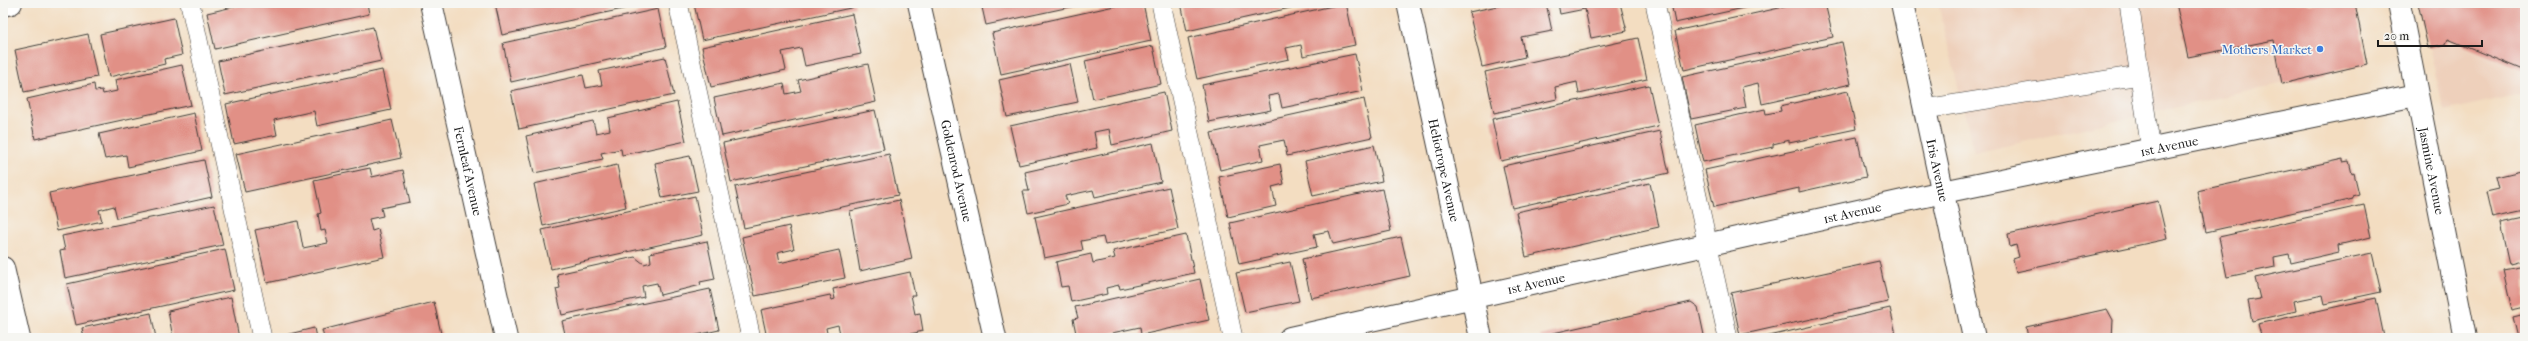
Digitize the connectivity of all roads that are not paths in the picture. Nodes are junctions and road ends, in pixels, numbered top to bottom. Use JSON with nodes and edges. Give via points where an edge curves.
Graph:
{"nodes":[{"id":1,"x":11,"y":3,"type":"edge"},
{"id":2,"x":190,"y":3,"type":"edge"},
{"id":3,"x":431,"y":3,"type":"edge"},
{"id":4,"x":678,"y":3,"type":"edge"},
{"id":5,"x":919,"y":3,"type":"edge"},
{"id":6,"x":1161,"y":3,"type":"edge"},
{"id":7,"x":1408,"y":3,"type":"edge"},
{"id":8,"x":1654,"y":3,"type":"edge"},
{"id":9,"x":1902,"y":3,"type":"edge"},
{"id":10,"x":2129,"y":3,"type":"edge"},
{"id":11,"x":2399,"y":3,"type":"edge"},
{"id":12,"x":3,"y":5,"type":"edge"},
{"id":13,"x":2139,"y":75,"type":"junction"},
{"id":14,"x":2416,"y":95,"type":"junction"},
{"id":15,"x":1925,"y":109,"type":"junction"},
{"id":16,"x":2151,"y":150,"type":"junction"},
{"id":17,"x":1943,"y":192,"type":"junction"},
{"id":18,"x":1707,"y":245,"type":"junction"},
{"id":19,"x":3,"y":268,"type":"edge"},
{"id":20,"x":1473,"y":298,"type":"junction"},
{"id":21,"x":19,"y":338,"type":"edge"},
{"id":22,"x":262,"y":338,"type":"edge"},
{"id":23,"x":506,"y":338,"type":"edge"},
{"id":24,"x":751,"y":338,"type":"edge"},
{"id":25,"x":995,"y":338,"type":"edge"},
{"id":26,"x":1233,"y":338,"type":"edge"},
{"id":27,"x":1290,"y":338,"type":"edge"},
{"id":28,"x":1481,"y":338,"type":"edge"},
{"id":29,"x":1728,"y":338,"type":"edge"},
{"id":30,"x":1974,"y":338,"type":"edge"},
{"id":31,"x":2465,"y":338,"type":"edge"}],
"edges":[{"from":1,"to":12,"type":"street"},
{"from":2,"to":22,"type":"lane"},
{"from":3,"to":23,"type":"street","name":"Fernleaf Avenue"},
{"from":4,"to":24,"type":"lane"},
{"from":5,"to":25,"type":"street","name":"Goldenrod Avenue"},
{"from":6,"to":26,"type":"lane"},
{"from":7,"to":20,"type":"street","name":"Heliotrope Avenue"},
{"from":8,"to":18,"type":"lane"},
{"from":9,"to":15,"type":"street","name":"Iris Avenue"},
{"from":10,"to":13,"type":"lane"},
{"from":11,"to":14,"type":"street","name":"Jasmine Avenue"},
{"from":13,"to":15,"type":"lane"},
{"from":13,"to":16,"type":"lane"},
{"from":14,"to":16,"type":"street","name":"1st Avenue"},
{"from":14,"to":31,"type":"street","name":"Jasmine Avenue"},
{"from":15,"to":17,"type":"street","name":"Iris Avenue"},
{"from":16,"to":17,"type":"street","name":"1st Avenue"},
{"from":17,"to":18,"type":"street","name":"1st Avenue"},
{"from":17,"to":30,"type":"street","name":"Iris Avenue"},
{"from":18,"to":20,"type":"street","name":"1st Avenue"},
{"from":18,"to":29,"type":"lane"},
{"from":19,"to":21,"type":"street"},
{"from":20,"to":27,"type":"street","name":"1st Avenue"},
{"from":20,"to":28,"type":"street","name":"Heliotrope Avenue"}]}
